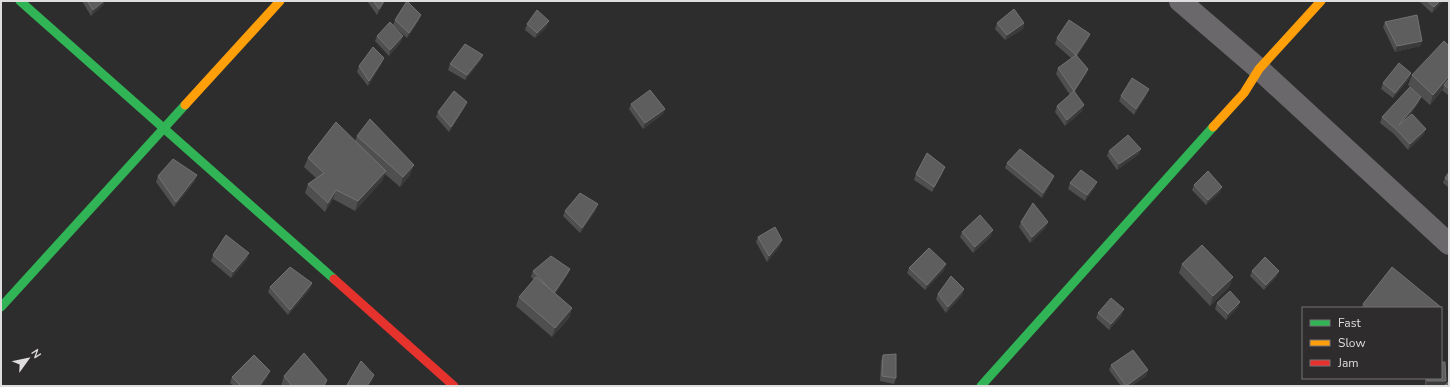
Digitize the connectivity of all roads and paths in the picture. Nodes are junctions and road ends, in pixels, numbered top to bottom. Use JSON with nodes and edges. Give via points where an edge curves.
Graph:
{"nodes":[{"id":1,"x":20,"y":1,"type":"edge"},
{"id":2,"x":280,"y":1,"type":"edge"},
{"id":3,"x":1180,"y":1,"type":"edge"},
{"id":4,"x":1321,"y":1,"type":"edge"},
{"id":5,"x":1259,"y":69,"type":"junction"},
{"id":6,"x":163,"y":129,"type":"junction"},
{"id":7,"x":1449,"y":244,"type":"edge"},
{"id":8,"x":1,"y":307,"type":"edge"},
{"id":9,"x":454,"y":386,"type":"edge"},
{"id":10,"x":981,"y":386,"type":"edge"}],
"edges":[{"from":1,"to":6,"type":"street"},
{"from":2,"to":6,"type":"street"},
{"from":3,"to":5,"type":"street"},
{"from":4,"to":5,"type":"street"},
{"from":5,"to":7,"type":"street"},
{"from":5,"to":10,"type":"street","via":[[1244,93]]},
{"from":6,"to":8,"type":"street"},
{"from":6,"to":9,"type":"street"}]}
